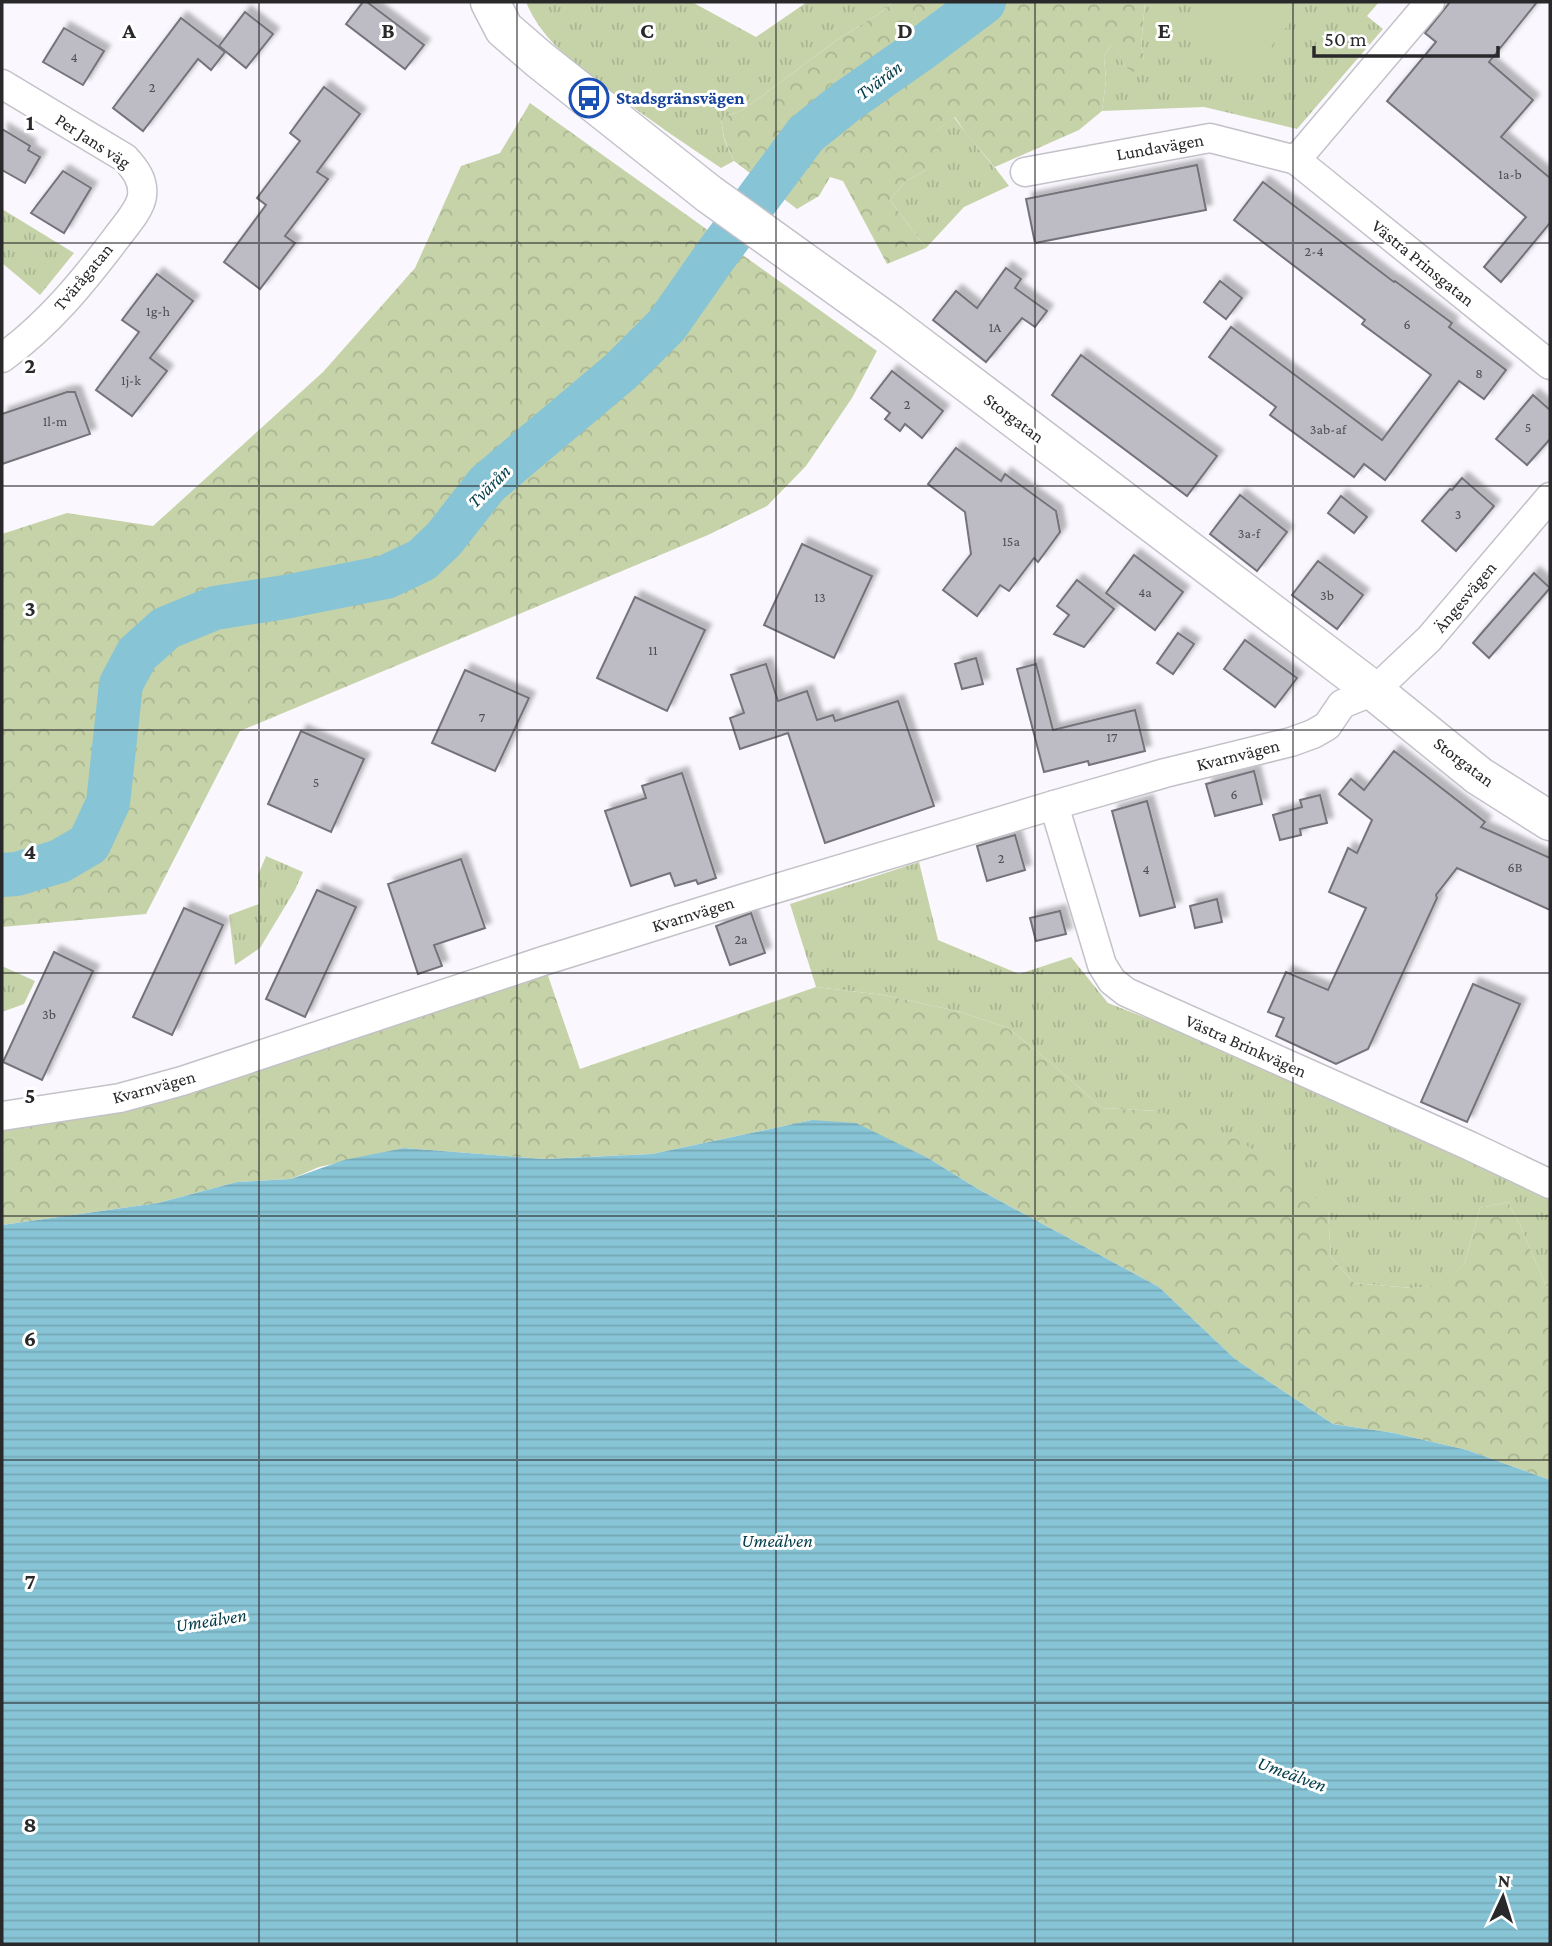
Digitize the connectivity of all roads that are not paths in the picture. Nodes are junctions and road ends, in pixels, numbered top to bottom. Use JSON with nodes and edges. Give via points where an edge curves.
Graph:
{"nodes":[{"id":1,"x":490,"y":2,"type":"edge"},
{"id":2,"x":1430,"y":2,"type":"edge"},
{"id":3,"x":2,"y":85,"type":"edge"},
{"id":4,"x":1296,"y":160,"type":"junction"},
{"id":5,"x":1025,"y":172,"type":"dead end"},
{"id":6,"x":142,"y":182,"type":"joint"},
{"id":7,"x":2,"y":358,"type":"edge"},
{"id":8,"x":1550,"y":365,"type":"edge"},
{"id":9,"x":1550,"y":497,"type":"edge"},
{"id":10,"x":1374,"y":691,"type":"junction"},
{"id":11,"x":1054,"y":805,"type":"junction"},
{"id":12,"x":1550,"y":821,"type":"edge"},
{"id":13,"x":2,"y":1116,"type":"edge"},
{"id":14,"x":1550,"y":1184,"type":"edge"}],
"edges":[{"from":1,"to":10,"type":"street","name":"Storgatan","via":[[504,29],[709,194],[890,324]]},
{"from":2,"to":4,"type":"street"},
{"from":3,"to":6,"type":"street","name":"Per Jans väg","via":[[125,158]]},
{"from":4,"to":5,"type":"street","name":"Lundavägen","via":[[1210,138]]},
{"from":4,"to":8,"type":"street","name":"Västra Prinsgatan"},
{"from":6,"to":7,"type":"street","name":"Tvärågatan","via":[[142,200],[105,252],[56,312]]},
{"from":9,"to":10,"type":"street","name":"Ängesvägen","via":[[1429,639]]},
{"from":10,"to":11,"type":"street","name":"Kvarnvägen","via":[[1342,704],[1327,726],[1302,738]]},
{"from":10,"to":12,"type":"street","name":"Storgatan","via":[[1479,776]]},
{"from":11,"to":13,"type":"street","name":"Kvarnvägen","via":[[553,958],[182,1081],[120,1098]]},
{"from":11,"to":14,"type":"street","name":"Västra Brinkvägen","via":[[1102,965],[1126,992]]}]}
